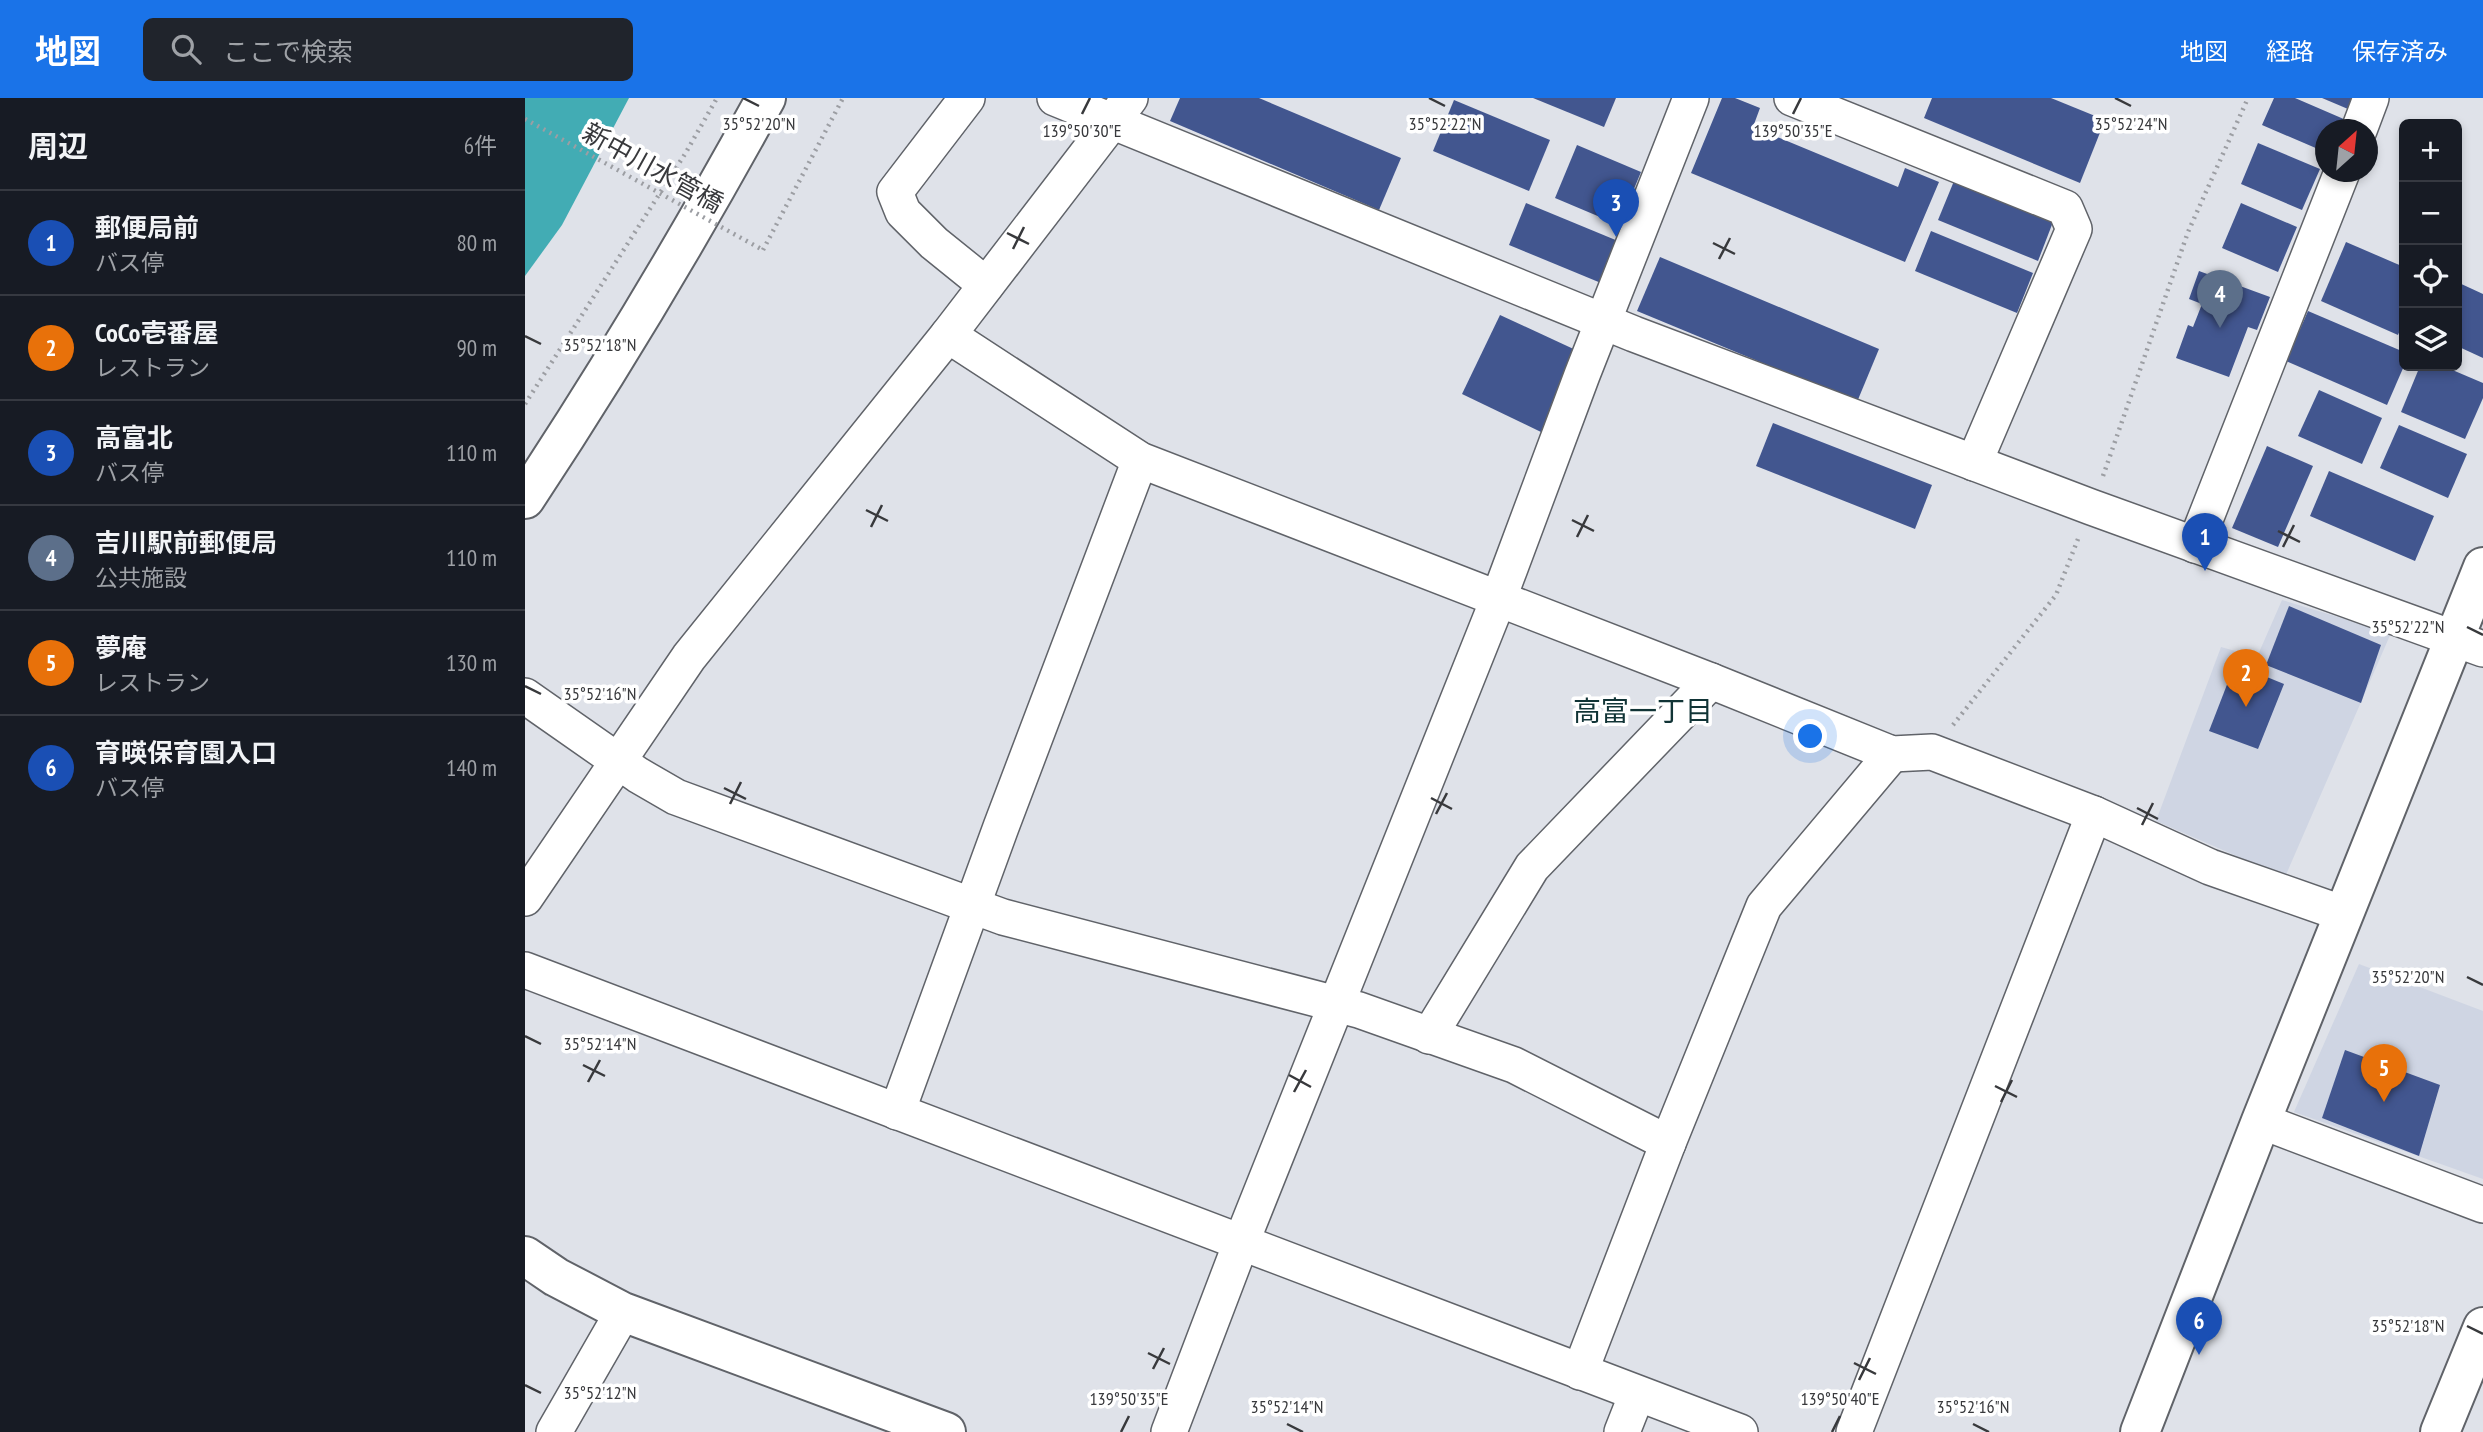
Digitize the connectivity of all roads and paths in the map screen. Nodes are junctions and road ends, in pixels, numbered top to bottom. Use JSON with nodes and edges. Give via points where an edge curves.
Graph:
{"nodes":[{"id":1,"x":717,"y":98,"type":"edge"},
{"id":2,"x":766,"y":98,"type":"edge"},
{"id":3,"x":843,"y":98,"type":"edge"},
{"id":4,"x":967,"y":98,"type":"edge"},
{"id":5,"x":1055,"y":98,"type":"edge"},
{"id":6,"x":1691,"y":98,"type":"edge"},
{"id":7,"x":1792,"y":98,"type":"edge"},
{"id":8,"x":2371,"y":98,"type":"edge"},
{"id":9,"x":1121,"y":110,"type":"edge"},
{"id":10,"x":525,"y":119,"type":"edge"},
{"id":11,"x":2363,"y":119,"type":"edge"},
{"id":12,"x":2338,"y":182,"type":"edge"},
{"id":13,"x":986,"y":285,"type":"junction"},
{"id":14,"x":1604,"y":322,"type":"junction"},
{"id":15,"x":948,"y":335,"type":"junction"},
{"id":16,"x":525,"y":404,"type":"edge"},
{"id":17,"x":1140,"y":460,"type":"junction"},
{"id":18,"x":1975,"y":463,"type":"junction"},
{"id":19,"x":525,"y":499,"type":"edge"},
{"id":20,"x":2195,"y":545,"type":"junction"},
{"id":21,"x":2483,"y":567,"type":"edge"},
{"id":22,"x":1498,"y":600,"type":"junction"},
{"id":23,"x":2469,"y":643,"type":"edge"},
{"id":24,"x":1711,"y":681,"type":"junction"},
{"id":25,"x":525,"y":696,"type":"edge"},
{"id":26,"x":1892,"y":754,"type":"junction"},
{"id":27,"x":618,"y":760,"type":"junction"},
{"id":28,"x":2094,"y":814,"type":"junction"},
{"id":29,"x":525,"y":898,"type":"edge"},
{"id":30,"x":973,"y":907,"type":"junction"},
{"id":31,"x":2344,"y":914,"type":"junction"},
{"id":32,"x":525,"y":970,"type":"edge"},
{"id":33,"x":1338,"y":1004,"type":"junction"},
{"id":34,"x":1429,"y":1035,"type":"junction"},
{"id":35,"x":897,"y":1112,"type":"junction"},
{"id":36,"x":2261,"y":1121,"type":"junction"},
{"id":37,"x":1668,"y":1143,"type":"junction"},
{"id":38,"x":2483,"y":1205,"type":"edge"},
{"id":39,"x":1241,"y":1243,"type":"junction"},
{"id":40,"x":525,"y":1256,"type":"edge"},
{"id":41,"x":622,"y":1311,"type":"junction"},
{"id":42,"x":2483,"y":1327,"type":"edge"},
{"id":43,"x":1580,"y":1372,"type":"junction"},
{"id":44,"x":1637,"y":1394,"type":"junction"},
{"id":45,"x":554,"y":1432,"type":"edge"},
{"id":46,"x":946,"y":1432,"type":"edge"},
{"id":47,"x":1169,"y":1432,"type":"edge"},
{"id":48,"x":1622,"y":1432,"type":"edge"},
{"id":49,"x":1740,"y":1432,"type":"edge"},
{"id":50,"x":1854,"y":1432,"type":"edge"},
{"id":51,"x":2140,"y":1432,"type":"edge"},
{"id":52,"x":2440,"y":1432,"type":"edge"}],
"edges":[{"from":1,"to":16,"type":"path"},
{"from":2,"to":19,"type":"street","via":[[648,303]]},
{"from":3,"to":10,"type":"path","name":"新中川水管橋","bridge":true,"via":[[763,250]]},
{"from":4,"to":13,"type":"street","via":[[895,192],[903,212]]},
{"from":5,"to":9,"type":"street"},
{"from":6,"to":14,"type":"street"},
{"from":7,"to":18,"type":"street","via":[[2065,208],[2074,229]]},
{"from":8,"to":11,"type":"street"},
{"from":9,"to":13,"type":"street"},
{"from":9,"to":14,"type":"street"},
{"from":12,"to":20,"type":"street"},
{"from":13,"to":15,"type":"street"},
{"from":14,"to":18,"type":"street"},
{"from":14,"to":22,"type":"street"},
{"from":15,"to":17,"type":"street"},
{"from":15,"to":27,"type":"street","via":[[689,657]]},
{"from":17,"to":22,"type":"street"},
{"from":17,"to":30,"type":"street"},
{"from":18,"to":20,"type":"street"},
{"from":20,"to":23,"type":"street"},
{"from":21,"to":23,"type":"street"},
{"from":22,"to":24,"type":"street"},
{"from":22,"to":33,"type":"street"},
{"from":23,"to":31,"type":"street"},
{"from":24,"to":26,"type":"street"},
{"from":24,"to":34,"type":"street","via":[[1532,867]]},
{"from":25,"to":27,"type":"street"},
{"from":26,"to":28,"type":"street","via":[[1932,752]]},
{"from":26,"to":37,"type":"street","via":[[1765,906]]},
{"from":27,"to":29,"type":"street"},
{"from":27,"to":30,"type":"street","via":[[676,797]]},
{"from":28,"to":31,"type":"street","via":[[2210,867]]},
{"from":28,"to":50,"type":"street"},
{"from":30,"to":33,"type":"street"},
{"from":30,"to":35,"type":"street"},
{"from":31,"to":36,"type":"street"},
{"from":32,"to":35,"type":"street"},
{"from":33,"to":34,"type":"street"},
{"from":33,"to":39,"type":"street"},
{"from":34,"to":37,"type":"street","via":[[1514,1065]]},
{"from":35,"to":39,"type":"street"},
{"from":36,"to":38,"type":"street"},
{"from":36,"to":51,"type":"street"},
{"from":37,"to":43,"type":"street"},
{"from":39,"to":43,"type":"street"},
{"from":39,"to":47,"type":"street"},
{"from":40,"to":41,"type":"street"},
{"from":41,"to":45,"type":"street"},
{"from":41,"to":46,"type":"street"},
{"from":42,"to":52,"type":"street"},
{"from":43,"to":44,"type":"street"},
{"from":44,"to":48,"type":"street"},
{"from":44,"to":49,"type":"street"}]}
